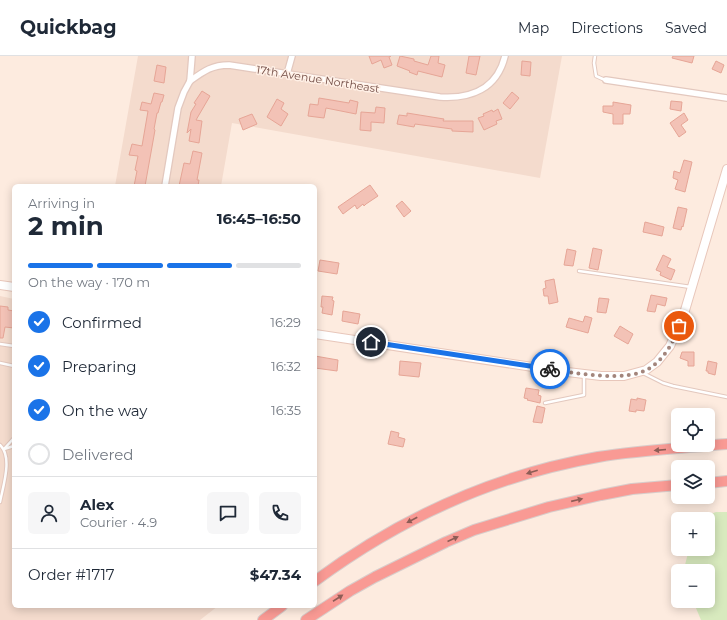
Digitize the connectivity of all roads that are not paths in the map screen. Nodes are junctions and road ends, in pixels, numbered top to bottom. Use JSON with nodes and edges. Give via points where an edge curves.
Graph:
{"nodes":[{"id":1,"x":192,"y":56,"type":"edge"},
{"id":2,"x":292,"y":56,"type":"edge"},
{"id":3,"x":505,"y":56,"type":"edge"},
{"id":4,"x":595,"y":56,"type":"edge"},
{"id":5,"x":287,"y":74,"type":"junction"},
{"id":6,"x":606,"y":80,"type":"joint"},
{"id":7,"x":190,"y":81,"type":"junction"},
{"id":8,"x":727,"y":98,"type":"edge"},
{"id":9,"x":727,"y":169,"type":"edge"},
{"id":10,"x":165,"y":184,"type":"edge"},
{"id":11,"x":579,"y":270,"type":"dead end"},
{"id":12,"x":0,"y":285,"type":"edge"},
{"id":13,"x":12,"y":287,"type":"edge"},
{"id":14,"x":691,"y":287,"type":"junction"},
{"id":15,"x":317,"y":334,"type":"edge"},
{"id":16,"x":0,"y":344,"type":"edge"},
{"id":17,"x":12,"y":346,"type":"edge"},
{"id":18,"x":0,"y":363,"type":"edge"},
{"id":19,"x":12,"y":366,"type":"edge"},
{"id":20,"x":641,"y":372,"type":"junction"},
{"id":21,"x":584,"y":374,"type":"junction"},
{"id":22,"x":727,"y":397,"type":"edge"},
{"id":23,"x":546,"y":403,"type":"dead end"},
{"id":24,"x":12,"y":440,"type":"edge"},
{"id":25,"x":727,"y":444,"type":"edge"},
{"id":26,"x":0,"y":445,"type":"edge"},
{"id":27,"x":12,"y":447,"type":"edge"},
{"id":28,"x":4,"y":449,"type":"junction"},
{"id":29,"x":727,"y":481,"type":"edge"},
{"id":30,"x":715,"y":482,"type":"edge"},
{"id":31,"x":671,"y":486,"type":"edge"},
{"id":32,"x":0,"y":502,"type":"edge"},
{"id":33,"x":317,"y":580,"type":"edge"},
{"id":34,"x":279,"y":608,"type":"edge"},
{"id":35,"x":263,"y":620,"type":"edge"},
{"id":36,"x":306,"y":620,"type":"edge"}],
"edges":[{"from":1,"to":7,"type":"street"},
{"from":2,"to":5,"type":"street"},
{"from":3,"to":5,"type":"street","name":"17th Avenue Northeast","via":[[498,74],[483,89],[463,97],[450,98]]},
{"from":4,"to":6,"type":"lane","via":[[596,76]]},
{"from":5,"to":7,"type":"street","name":"17th Avenue Northeast","via":[[225,65],[206,70]]},
{"from":6,"to":8,"type":"street"},
{"from":7,"to":10,"type":"street","via":[[180,99]]},
{"from":9,"to":14,"type":"street"},
{"from":11,"to":14,"type":"lane"},
{"from":12,"to":13,"type":"street"},
{"from":14,"to":20,"type":"street","via":[[676,336],[650,368]]},
{"from":15,"to":21,"type":"street"},
{"from":16,"to":17,"type":"lane"},
{"from":18,"to":19,"type":"lane"},
{"from":20,"to":21,"type":"street","via":[[624,376]]},
{"from":20,"to":22,"type":"lane","via":[[673,386]]},
{"from":21,"to":23,"type":"lane","via":[[584,395]]},
{"from":24,"to":28,"type":"lane"},
{"from":25,"to":33,"type":"highway","one_way":true,"via":[[598,457],[517,477],[464,496],[414,519],[367,546]]},
{"from":26,"to":28,"type":"lane"},
{"from":27,"to":28,"type":"lane"},
{"from":28,"to":32,"type":"lane","via":[[7,462]]},
{"from":29,"to":30,"type":"highway"},
{"from":36,"to":31,"type":"highway","one_way":true,"via":[[375,577],[474,530],[589,497],[632,489]]},
{"from":34,"to":35,"type":"highway"}]}
